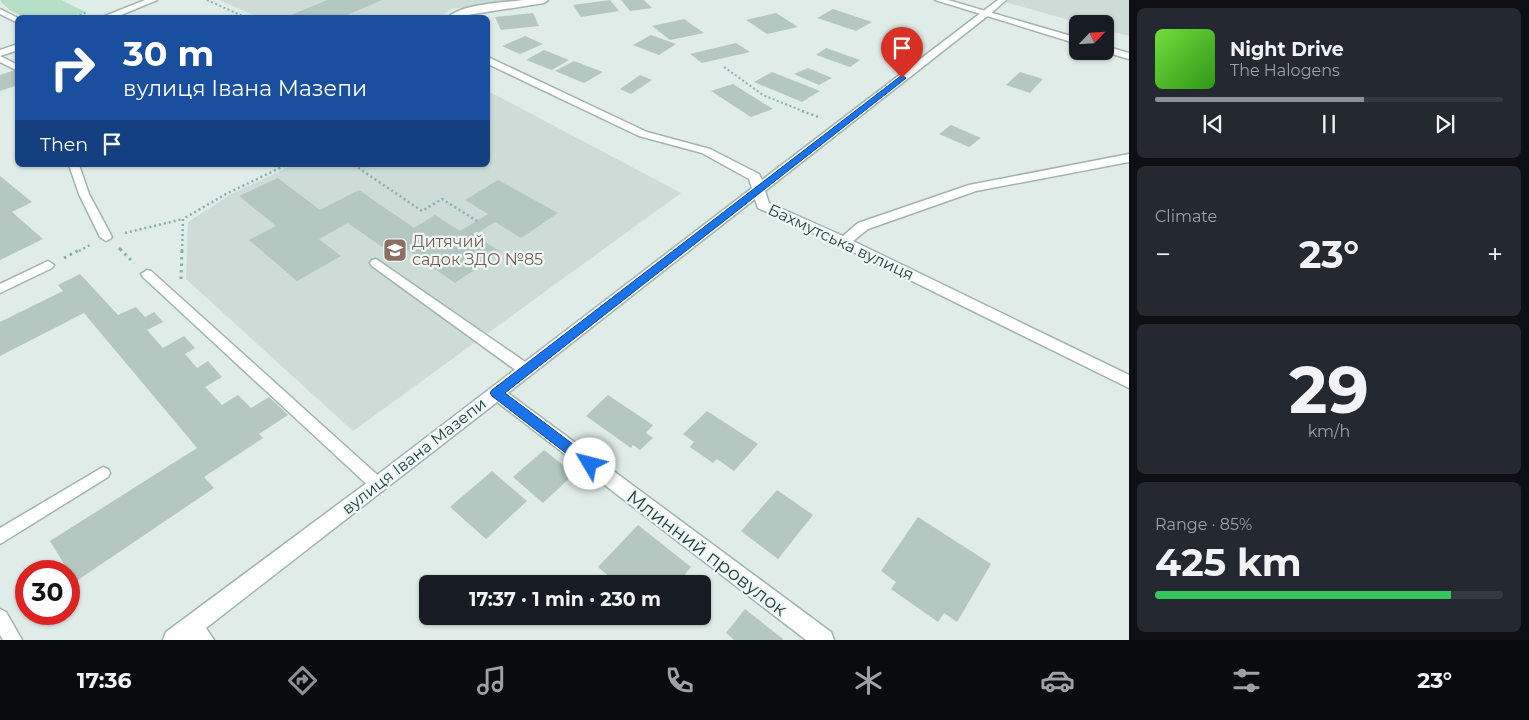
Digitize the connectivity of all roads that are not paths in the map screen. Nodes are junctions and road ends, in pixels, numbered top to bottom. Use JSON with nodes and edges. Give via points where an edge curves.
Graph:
{"nodes":[{"id":1,"x":154,"y":0,"type":"edge"},
{"id":2,"x":544,"y":0,"type":"edge"},
{"id":3,"x":939,"y":0,"type":"edge"},
{"id":4,"x":1002,"y":0,"type":"edge"},
{"id":5,"x":0,"y":11,"type":"edge"},
{"id":6,"x":985,"y":14,"type":"junction"},
{"id":7,"x":112,"y":15,"type":"edge"},
{"id":8,"x":454,"y":15,"type":"edge"},
{"id":9,"x":15,"y":19,"type":"edge"},
{"id":10,"x":1069,"y":38,"type":"edge"},
{"id":11,"x":15,"y":49,"type":"edge"},
{"id":12,"x":1114,"y":52,"type":"edge"},
{"id":13,"x":1,"y":53,"type":"edge"},
{"id":14,"x":1129,"y":56,"type":"edge"},
{"id":15,"x":490,"y":61,"type":"edge"},
{"id":16,"x":15,"y":66,"type":"edge"},
{"id":17,"x":1129,"y":158,"type":"edge"},
{"id":18,"x":75,"y":167,"type":"edge"},
{"id":19,"x":759,"y":189,"type":"junction"},
{"id":20,"x":106,"y":237,"type":"road end"},
{"id":21,"x":844,"y":242,"type":"junction"},
{"id":22,"x":376,"y":264,"type":"dead end"},
{"id":23,"x":48,"y":265,"type":"road end"},
{"id":24,"x":147,"y":274,"type":"road end"},
{"id":25,"x":0,"y":289,"type":"edge"},
{"id":26,"x":526,"y":370,"type":"junction"},
{"id":27,"x":1129,"y":382,"type":"edge"},
{"id":28,"x":496,"y":393,"type":"junction"},
{"id":29,"x":103,"y":472,"type":"dead end"},
{"id":30,"x":378,"y":485,"type":"junction"},
{"id":31,"x":0,"y":536,"type":"edge"},
{"id":32,"x":0,"y":618,"type":"edge"},
{"id":33,"x":190,"y":636,"type":"edge"},
{"id":34,"x":13,"y":640,"type":"edge"},
{"id":35,"x":823,"y":640,"type":"edge"}],
"edges":[{"from":1,"to":7,"type":"street"},
{"from":2,"to":8,"type":"street"},
{"from":3,"to":6,"type":"street"},
{"from":4,"to":6,"type":"lane"},
{"from":5,"to":9,"type":"lane"},
{"from":6,"to":10,"type":"street"},
{"from":6,"to":19,"type":"street","name":"вулиця Івана Мазепи"},
{"from":11,"to":13,"type":"street"},
{"from":12,"to":14,"type":"street"},
{"from":13,"to":16,"type":"lane"},
{"from":15,"to":19,"type":"street","name":"Бахмутська вулиця","via":[[643,134],[706,150],[755,177]]},
{"from":17,"to":21,"type":"street","via":[[973,188],[863,226]]},
{"from":18,"to":20,"type":"lane","via":[[84,194]]},
{"from":19,"to":21,"type":"street","name":"Бахмутська вулиця","via":[[762,205]]},
{"from":19,"to":26,"type":"street","name":"вулиця Івана Мазепи"},
{"from":21,"to":27,"type":"street","name":"Бахмутська вулиця"},
{"from":22,"to":26,"type":"lane"},
{"from":23,"to":25,"type":"lane"},
{"from":24,"to":30,"type":"lane"},
{"from":26,"to":28,"type":"street","name":"вулиця Івана Мазепи"},
{"from":28,"to":30,"type":"street","name":"вулиця Івана Мазепи"},
{"from":28,"to":35,"type":"street","name":"Млинний провулок"},
{"from":29,"to":31,"type":"lane"},
{"from":30,"to":33,"type":"street","name":"вулиця Івана Мазепи"},
{"from":32,"to":34,"type":"lane"}]}
